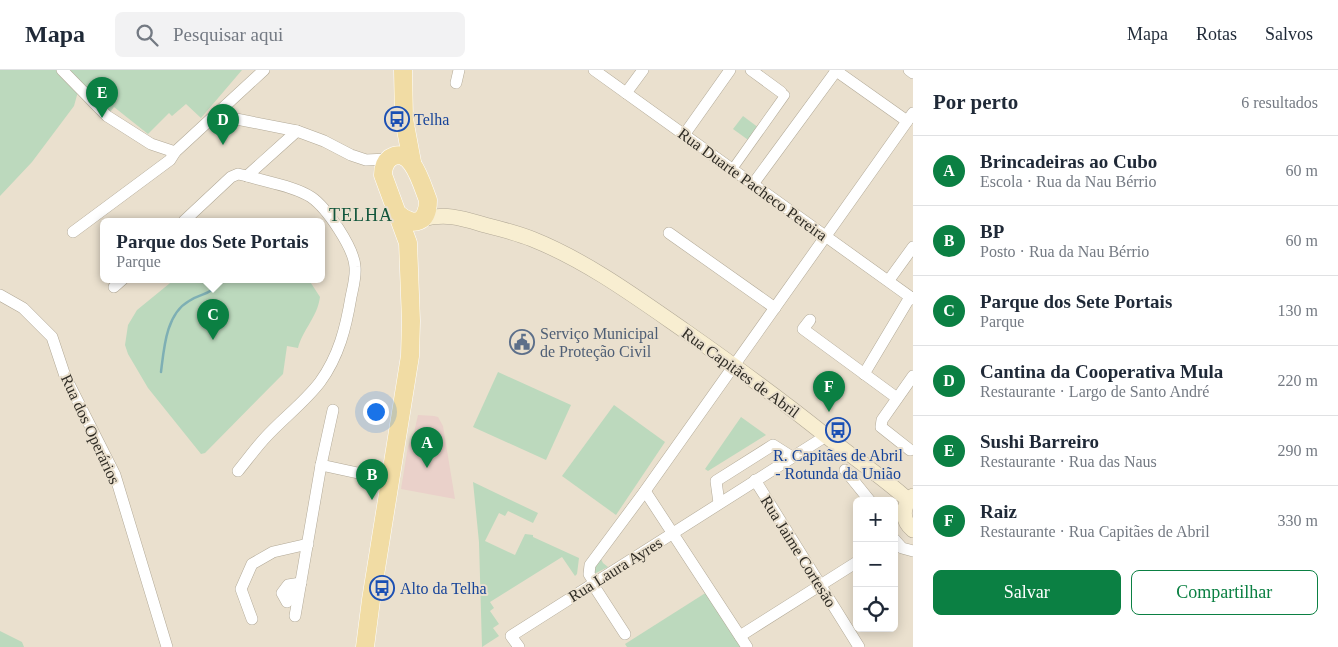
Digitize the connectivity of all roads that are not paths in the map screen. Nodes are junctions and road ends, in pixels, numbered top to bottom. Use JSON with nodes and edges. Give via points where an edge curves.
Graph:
{"nodes":[{"id":1,"x":62,"y":70,"type":"edge"},
{"id":2,"x":264,"y":70,"type":"edge"},
{"id":3,"x":403,"y":70,"type":"edge"},
{"id":4,"x":459,"y":70,"type":"edge"},
{"id":5,"x":594,"y":70,"type":"edge"},
{"id":6,"x":643,"y":70,"type":"edge"},
{"id":7,"x":730,"y":70,"type":"edge"},
{"id":8,"x":751,"y":70,"type":"edge"},
{"id":9,"x":836,"y":70,"type":"edge"},
{"id":10,"x":908,"y":70,"type":"edge"},
{"id":11,"x":913,"y":73,"type":"edge"},
{"id":12,"x":456,"y":83,"type":"dead end"},
{"id":13,"x":781,"y":92,"type":"joint"},
{"id":14,"x":626,"y":94,"type":"junction"},
{"id":15,"x":216,"y":115,"type":"junction"},
{"id":16,"x":910,"y":117,"type":"edge"},
{"id":17,"x":297,"y":131,"type":"junction"},
{"id":18,"x":406,"y":132,"type":"junction"},
{"id":19,"x":684,"y":134,"type":"junction"},
{"id":20,"x":175,"y":152,"type":"junction"},
{"id":21,"x":390,"y":158,"type":"junction"},
{"id":22,"x":366,"y":160,"type":"junction"},
{"id":23,"x":412,"y":162,"type":"junction"},
{"id":24,"x":736,"y":164,"type":"dead end"},
{"id":25,"x":247,"y":176,"type":"junction"},
{"id":26,"x":384,"y":184,"type":"junction"},
{"id":27,"x":753,"y":184,"type":"junction"},
{"id":28,"x":428,"y":200,"type":"junction"},
{"id":29,"x":397,"y":213,"type":"junction"},
{"id":30,"x":456,"y":217,"type":"junction"},
{"id":31,"x":187,"y":218,"type":"edge"},
{"id":32,"x":419,"y":221,"type":"junction"},
{"id":33,"x":73,"y":232,"type":"dead end"},
{"id":34,"x":669,"y":233,"type":"dead end"},
{"id":35,"x":826,"y":236,"type":"junction"},
{"id":36,"x":408,"y":244,"type":"junction"},
{"id":37,"x":913,"y":247,"type":"edge"},
{"id":38,"x":889,"y":280,"type":"junction"},
{"id":39,"x":118,"y":283,"type":"edge"},
{"id":40,"x":114,"y":287,"type":"dead end"},
{"id":41,"x":0,"y":296,"type":"edge"},
{"id":42,"x":912,"y":298,"type":"edge"},
{"id":43,"x":775,"y":308,"type":"junction"},
{"id":44,"x":810,"y":320,"type":"dead end"},
{"id":45,"x":733,"y":365,"type":"junction"},
{"id":46,"x":864,"y":374,"type":"junction"},
{"id":47,"x":913,"y":376,"type":"edge"},
{"id":48,"x":897,"y":398,"type":"junction"},
{"id":49,"x":333,"y":410,"type":"dead end"},
{"id":50,"x":826,"y":436,"type":"junction"},
{"id":51,"x":910,"y":450,"type":"dead end"},
{"id":52,"x":792,"y":457,"type":"junction"},
{"id":53,"x":321,"y":465,"type":"junction"},
{"id":54,"x":845,"y":470,"type":"dead end"},
{"id":55,"x":238,"y":471,"type":"dead end"},
{"id":56,"x":390,"y":480,"type":"junction"},
{"id":57,"x":755,"y":480,"type":"junction"},
{"id":58,"x":888,"y":483,"type":"junction"},
{"id":59,"x":646,"y":491,"type":"junction"},
{"id":60,"x":867,"y":497,"type":"edge"},
{"id":61,"x":868,"y":497,"type":"edge"},
{"id":62,"x":911,"y":498,"type":"edge"},
{"id":63,"x":719,"y":503,"type":"junction"},
{"id":64,"x":913,"y":530,"type":"edge"},
{"id":65,"x":673,"y":532,"type":"junction"},
{"id":66,"x":897,"y":542,"type":"edge"},
{"id":67,"x":308,"y":544,"type":"junction"},
{"id":68,"x":913,"y":551,"type":"edge"},
{"id":69,"x":853,"y":564,"type":"edge"},
{"id":70,"x":593,"y":582,"type":"junction"},
{"id":71,"x":820,"y":584,"type":"junction"},
{"id":72,"x":295,"y":616,"type":"dead end"},
{"id":73,"x":252,"y":620,"type":"dead end"},
{"id":74,"x":625,"y":634,"type":"dead end"},
{"id":75,"x":740,"y":636,"type":"junction"},
{"id":76,"x":167,"y":647,"type":"edge"},
{"id":77,"x":365,"y":647,"type":"edge"},
{"id":78,"x":518,"y":647,"type":"edge"},
{"id":79,"x":747,"y":647,"type":"edge"},
{"id":80,"x":859,"y":647,"type":"edge"}],
"edges":[{"from":1,"to":20,"type":"street","via":[[107,116],[151,144]]},
{"from":2,"to":15,"type":"street"},
{"from":3,"to":18,"type":"main road"},
{"from":4,"to":12,"type":"street"},
{"from":5,"to":14,"type":"street","name":"Rua Duarte Pacheco Pereira"},
{"from":6,"to":14,"type":"street"},
{"from":7,"to":19,"type":"street"},
{"from":8,"to":13,"type":"street"},
{"from":9,"to":16,"type":"street"},
{"from":9,"to":27,"type":"street"},
{"from":10,"to":11,"type":"street"},
{"from":13,"to":24,"type":"street","via":[[785,95]]},
{"from":14,"to":19,"type":"street","name":"Rua Duarte Pacheco Pereira"},
{"from":15,"to":17,"type":"street"},
{"from":15,"to":20,"type":"street"},
{"from":16,"to":35,"type":"street"},
{"from":17,"to":22,"type":"street"},
{"from":17,"to":25,"type":"street"},
{"from":18,"to":21,"type":"main road","via":[[403,143]]},
{"from":18,"to":23,"type":"main road"},
{"from":19,"to":27,"type":"street","name":"Rua Duarte Pacheco Pereira"},
{"from":20,"to":33,"type":"street","via":[[170,160]]},
{"from":21,"to":22,"type":"street"},
{"from":21,"to":23,"type":"main road","via":[[404,156]]},
{"from":21,"to":26,"type":"main road","via":[[383,169]]},
{"from":22,"to":26,"type":"street"},
{"from":23,"to":28,"type":"main road"},
{"from":25,"to":31,"type":"street","via":[[238,174],[231,177]]},
{"from":25,"to":55,"type":"street","via":[[303,193],[321,205],[350,250],[356,274],[341,341],[326,372],[310,393],[263,439]]},
{"from":26,"to":29,"type":"main road"},
{"from":27,"to":35,"type":"street","name":"Rua Duarte Pacheco Pereira"},
{"from":28,"to":30,"type":"main road"},
{"from":28,"to":32,"type":"main road"},
{"from":29,"to":32,"type":"main road","via":[[404,219]]},
{"from":29,"to":36,"type":"main road"},
{"from":30,"to":32,"type":"main road","name":"Rua Capitães de Abril","via":[[437,216]]},
{"from":30,"to":45,"type":"main road","name":"Rua Capitães de Abril","via":[[532,240],[569,257],[630,293]]},
{"from":32,"to":36,"type":"main road"},
{"from":34,"to":43,"type":"street"},
{"from":35,"to":38,"type":"street","name":"Rua Duarte Pacheco Pereira"},
{"from":35,"to":43,"type":"street"},
{"from":36,"to":56,"type":"main road","via":[[412,321],[410,356]]},
{"from":37,"to":38,"type":"street"},
{"from":38,"to":42,"type":"street","name":"Rua Duarte Pacheco Pereira"},
{"from":39,"to":40,"type":"street"},
{"from":41,"to":76,"type":"street","name":"Rua dos Operários","via":[[22,308],[52,337],[65,376],[114,475]]},
{"from":42,"to":46,"type":"street"},
{"from":43,"to":45,"type":"street"},
{"from":44,"to":46,"type":"street","via":[[803,329]]},
{"from":45,"to":50,"type":"main road","name":"Rua Capitães de Abril"},
{"from":45,"to":59,"type":"street"},
{"from":46,"to":48,"type":"street"},
{"from":47,"to":48,"type":"street"},
{"from":48,"to":51,"type":"street","via":[[882,420],[881,427]]},
{"from":49,"to":53,"type":"street"},
{"from":50,"to":52,"type":"street","name":"Rua Laura Ayres"},
{"from":50,"to":58,"type":"main road","name":"Rua Capitães de Abril"},
{"from":52,"to":57,"type":"street","name":"Rua Laura Ayres"},
{"from":52,"to":63,"type":"street","via":[[773,445],[716,481]]},
{"from":53,"to":56,"type":"street"},
{"from":53,"to":67,"type":"street"},
{"from":54,"to":60,"type":"street"},
{"from":56,"to":77,"type":"main road"},
{"from":57,"to":63,"type":"street","name":"Rua Laura Ayres"},
{"from":57,"to":71,"type":"street","name":"Rua Jaime Cortesão"},
{"from":58,"to":61,"type":"street","via":[[875,480],[870,483],[866,489]]},
{"from":58,"to":62,"type":"main road","name":"Rua Capitães de Abril"},
{"from":59,"to":65,"type":"street"},
{"from":59,"to":70,"type":"street","via":[[590,565],[589,574]]},
{"from":62,"to":64,"type":"main road","name":"Rua Capitães de Abril","via":[[905,506],[904,517]]},
{"from":63,"to":65,"type":"street","name":"Rua Laura Ayres"},
{"from":65,"to":70,"type":"street","name":"Rua Laura Ayres"},
{"from":65,"to":75,"type":"street"},
{"from":66,"to":68,"type":"street","via":[[902,548]]},
{"from":67,"to":72,"type":"street"},
{"from":67,"to":73,"type":"street","via":[[273,552],[252,564],[241,589]]},
{"from":69,"to":71,"type":"street"},
{"from":70,"to":74,"type":"street"},
{"from":70,"to":78,"type":"street","name":"Rua Laura Ayres","via":[[511,636]]},
{"from":71,"to":75,"type":"street"},
{"from":71,"to":80,"type":"street","name":"Rua Jaime Cortesão"},
{"from":75,"to":79,"type":"street"}]}
